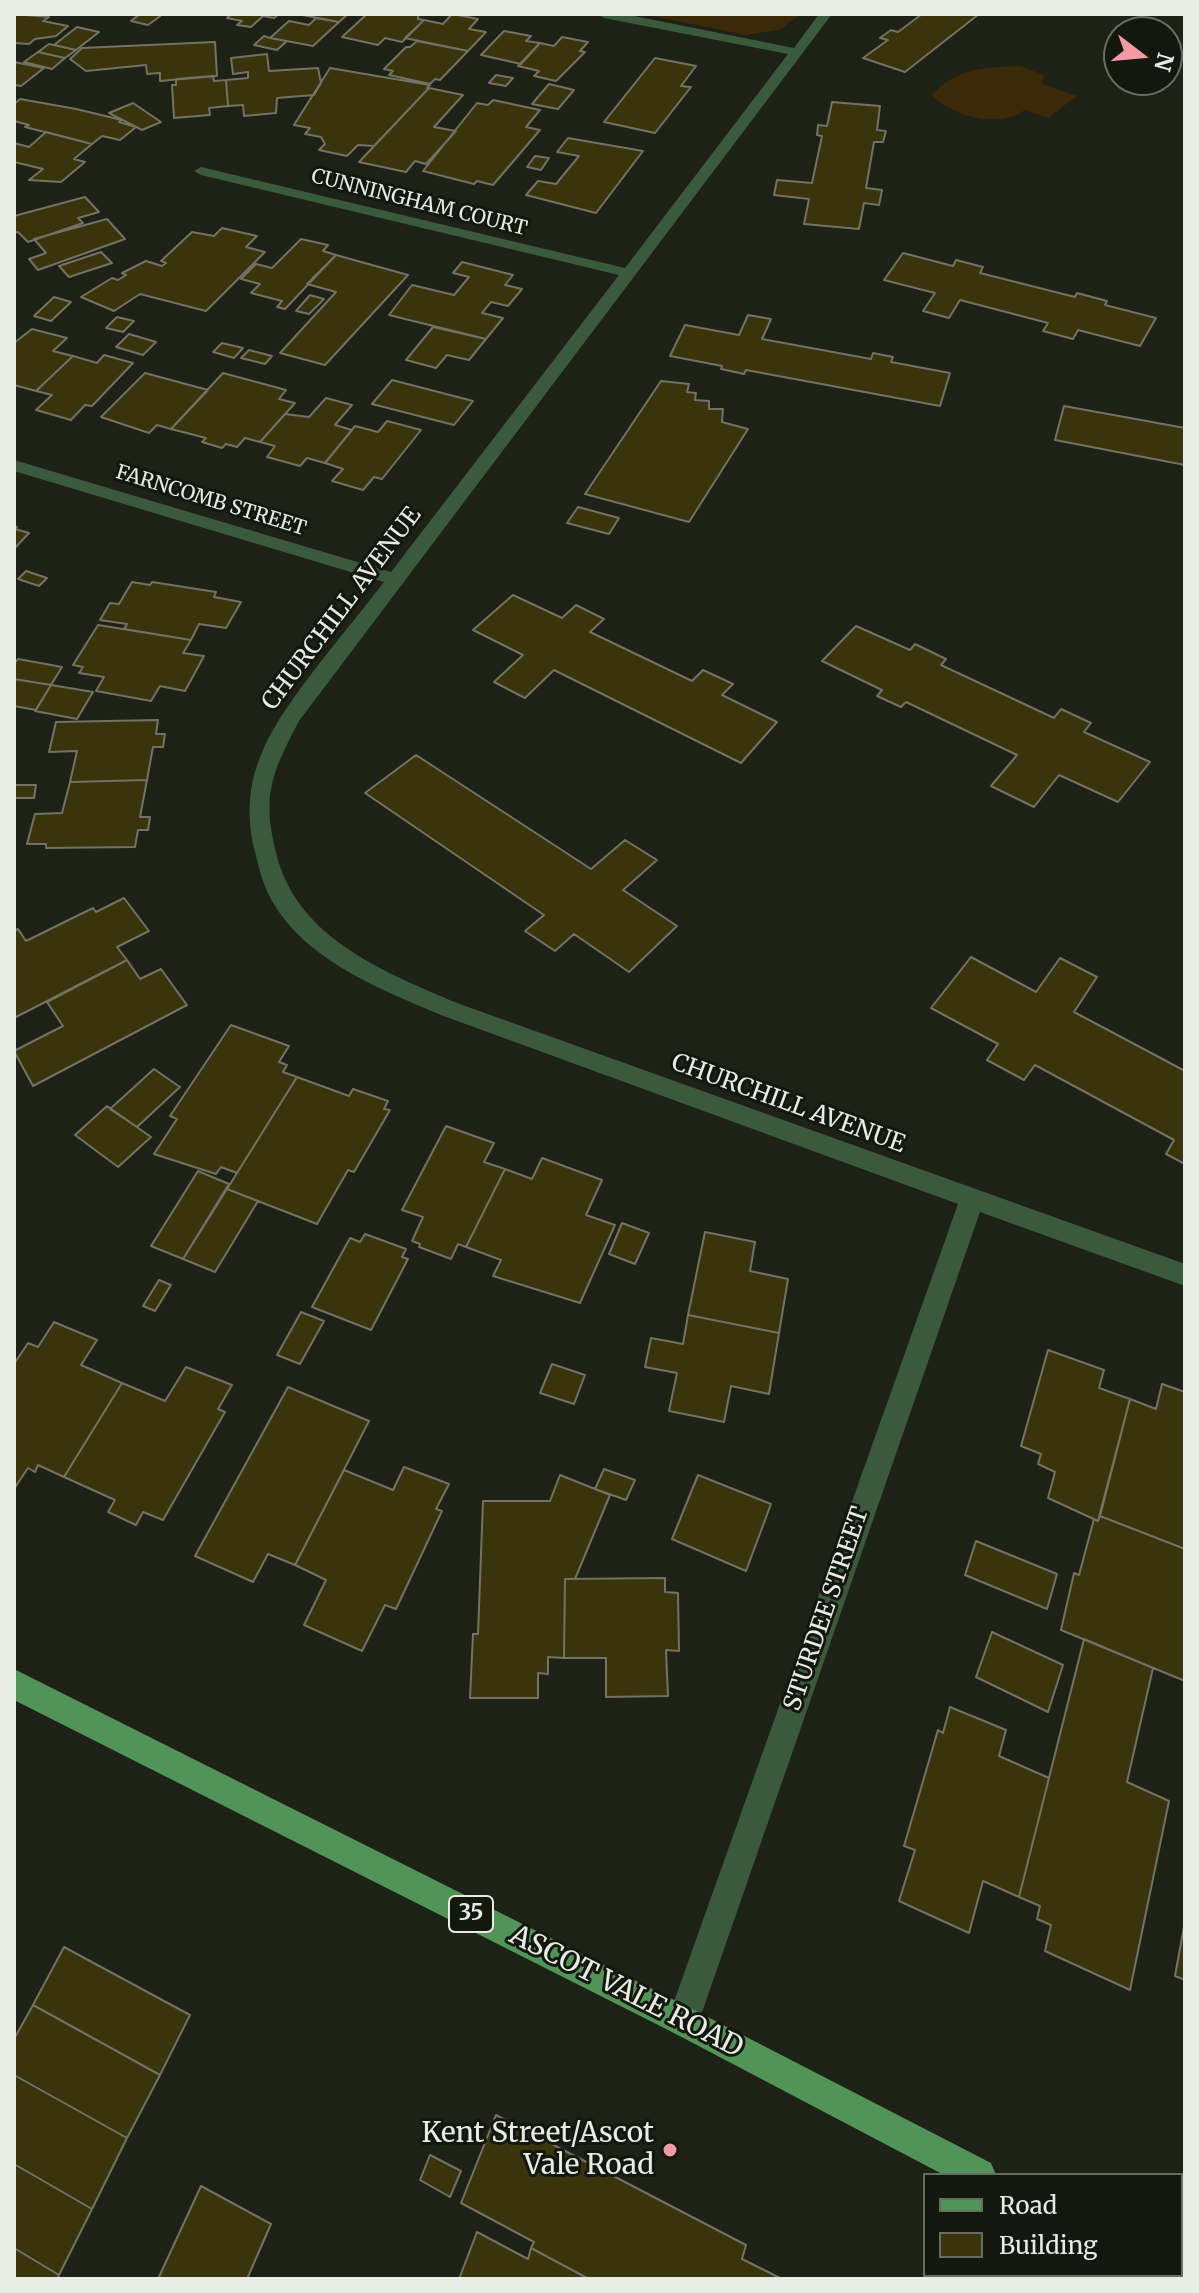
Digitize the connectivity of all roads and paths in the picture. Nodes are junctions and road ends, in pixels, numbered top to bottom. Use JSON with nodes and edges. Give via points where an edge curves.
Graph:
{"nodes":[{"id":1,"x":604,"y":14,"type":"edge"},
{"id":2,"x":826,"y":14,"type":"edge"},
{"id":3,"x":796,"y":52,"type":"junction"},
{"id":4,"x":201,"y":171,"type":"dead end"},
{"id":5,"x":628,"y":273,"type":"junction"},
{"id":6,"x":14,"y":465,"type":"edge"},
{"id":7,"x":394,"y":579,"type":"junction"},
{"id":8,"x":972,"y":1198,"type":"junction"},
{"id":9,"x":1185,"y":1275,"type":"edge"},
{"id":10,"x":14,"y":1684,"type":"edge"},
{"id":11,"x":683,"y":2021,"type":"junction"},
{"id":12,"x":975,"y":2173,"type":"edge"}],
"edges":[{"from":1,"to":3,"type":"street"},
{"from":2,"to":3,"type":"street","name":"CHURCHILL AVENUE"},
{"from":3,"to":5,"type":"street","name":"CHURCHILL AVENUE"},
{"from":4,"to":5,"type":"street","name":"CUNNINGHAM COURT"},
{"from":5,"to":7,"type":"street","name":"CHURCHILL AVENUE"},
{"from":6,"to":7,"type":"street","name":"FARNCOMB STREET"},
{"from":7,"to":8,"type":"street","name":"CHURCHILL AVENUE","via":[[291,717],[268,761],[257,804],[277,891],[306,927],[342,957],[387,983],[449,1009]]},
{"from":8,"to":9,"type":"street","name":"CHURCHILL AVENUE"},
{"from":8,"to":11,"type":"street","name":"STURDEE STREET"},
{"from":10,"to":11,"type":"main road","name":"ASCOT VALE ROAD","number":"35"},
{"from":11,"to":12,"type":"main road","name":"ASCOT VALE ROAD","number":"35"}]}
